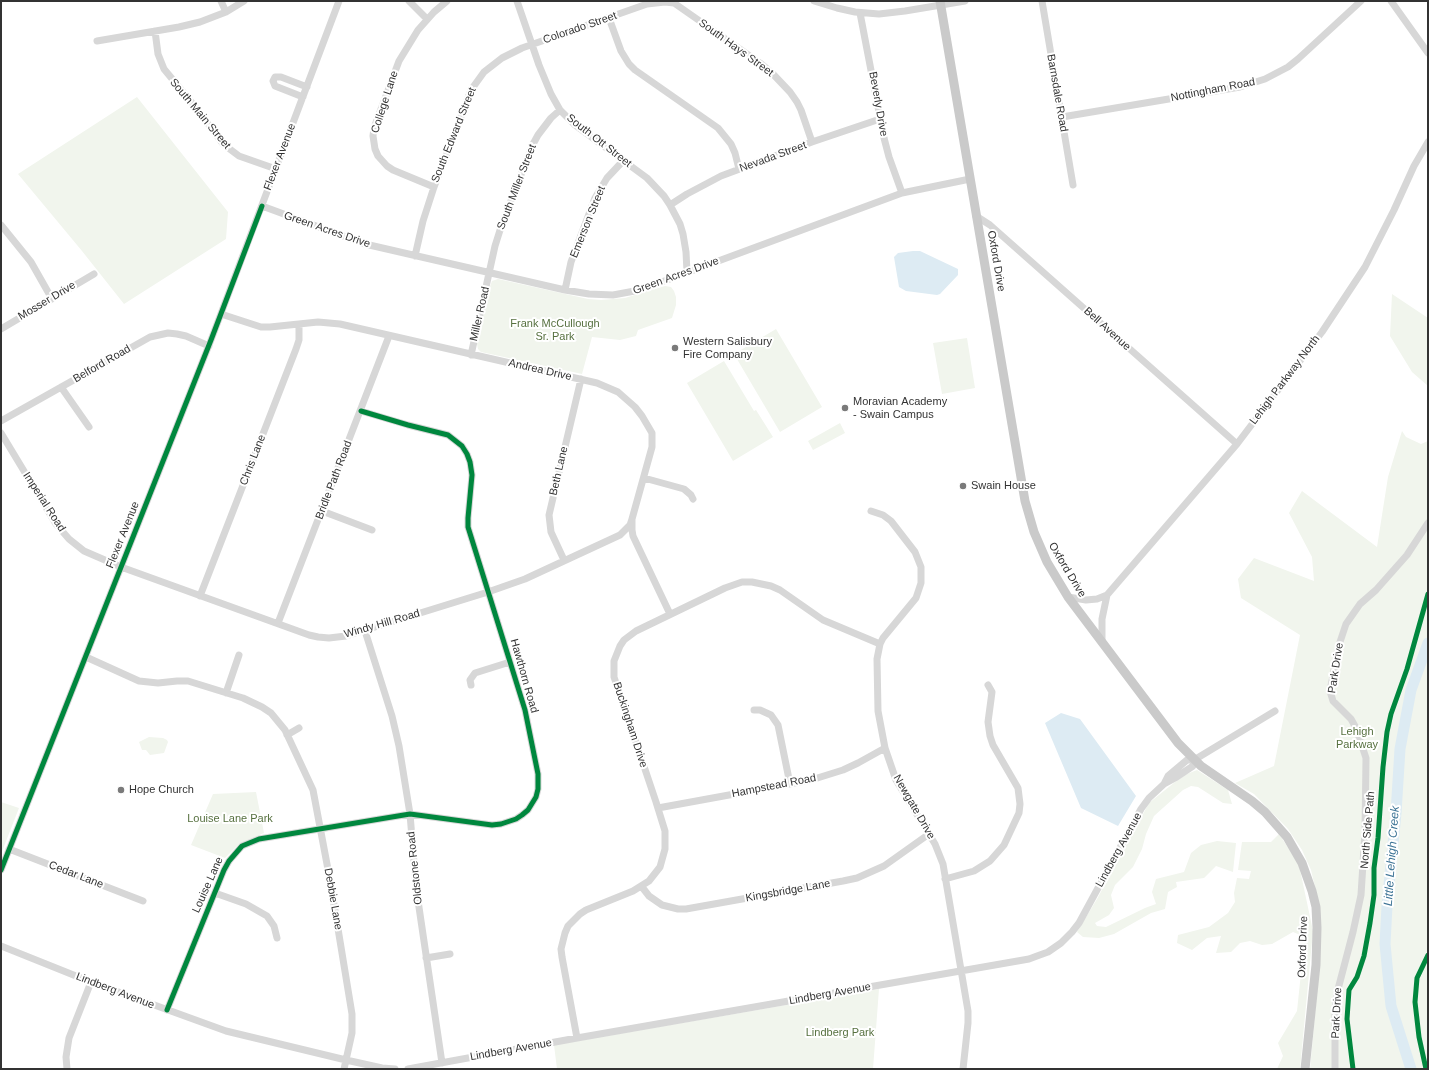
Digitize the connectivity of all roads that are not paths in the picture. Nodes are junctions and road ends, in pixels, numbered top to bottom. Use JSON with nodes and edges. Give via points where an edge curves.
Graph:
{"nodes":[{"id":1,"x":220,"y":1,"type":"edge"},
{"id":2,"x":244,"y":1,"type":"edge"},
{"id":3,"x":339,"y":1,"type":"edge"},
{"id":4,"x":409,"y":1,"type":"edge"},
{"id":5,"x":447,"y":1,"type":"edge"},
{"id":6,"x":517,"y":1,"type":"edge"},
{"id":7,"x":814,"y":1,"type":"edge"},
{"id":8,"x":965,"y":1,"type":"edge"},
{"id":9,"x":1042,"y":1,"type":"edge"},
{"id":10,"x":1361,"y":1,"type":"edge"},
{"id":11,"x":1391,"y":1,"type":"edge"},
{"id":12,"x":674,"y":2,"type":"edge"},
{"id":13,"x":940,"y":3,"type":"edge"},
{"id":14,"x":226,"y":12,"type":"junction"},
{"id":15,"x":860,"y":13,"type":"junction"},
{"id":16,"x":610,"y":18,"type":"junction"},
{"id":17,"x":427,"y":19,"type":"junction"},
{"id":18,"x":155,"y":31,"type":"junction"},
{"id":19,"x":97,"y":41,"type":"dead end"},
{"id":20,"x":532,"y":44,"type":"junction"},
{"id":21,"x":1428,"y":53,"type":"edge"},
{"id":22,"x":306,"y":87,"type":"junction"},
{"id":23,"x":303,"y":97,"type":"junction"},
{"id":24,"x":560,"y":110,"type":"junction"},
{"id":25,"x":1062,"y":117,"type":"junction"},
{"id":26,"x":880,"y":119,"type":"junction"},
{"id":27,"x":812,"y":142,"type":"junction"},
{"id":28,"x":1428,"y":142,"type":"edge"},
{"id":29,"x":624,"y":162,"type":"junction"},
{"id":30,"x":276,"y":169,"type":"junction"},
{"id":31,"x":739,"y":169,"type":"junction"},
{"id":32,"x":970,"y":179,"type":"junction"},
{"id":33,"x":1072,"y":185,"type":"dead end"},
{"id":34,"x":434,"y":187,"type":"junction"},
{"id":35,"x":902,"y":193,"type":"junction"},
{"id":36,"x":670,"y":205,"type":"junction"},
{"id":37,"x":262,"y":206,"type":"junction"},
{"id":38,"x":976,"y":216,"type":"junction"},
{"id":39,"x":2,"y":227,"type":"edge"},
{"id":40,"x":415,"y":256,"type":"junction"},
{"id":41,"x":687,"y":272,"type":"junction"},
{"id":42,"x":490,"y":273,"type":"junction"},
{"id":43,"x":94,"y":274,"type":"dead end"},
{"id":44,"x":565,"y":290,"type":"junction"},
{"id":45,"x":52,"y":299,"type":"junction"},
{"id":46,"x":221,"y":314,"type":"junction"},
{"id":47,"x":299,"y":324,"type":"junction"},
{"id":48,"x":1,"y":329,"type":"edge"},
{"id":49,"x":389,"y":336,"type":"junction"},
{"id":50,"x":209,"y":346,"type":"junction"},
{"id":51,"x":471,"y":355,"type":"junction"},
{"id":52,"x":581,"y":379,"type":"junction"},
{"id":53,"x":61,"y":387,"type":"junction"},
{"id":54,"x":361,"y":410,"type":"junction"},
{"id":55,"x":1,"y":421,"type":"edge"},
{"id":56,"x":89,"y":427,"type":"dead end"},
{"id":57,"x":1,"y":433,"type":"edge"},
{"id":58,"x":1237,"y":444,"type":"junction"},
{"id":59,"x":644,"y":478,"type":"junction"},
{"id":60,"x":693,"y":499,"type":"dead end"},
{"id":61,"x":322,"y":510,"type":"junction"},
{"id":62,"x":871,"y":511,"type":"dead end"},
{"id":63,"x":632,"y":519,"type":"junction"},
{"id":64,"x":1428,"y":523,"type":"edge"},
{"id":65,"x":372,"y":530,"type":"dead end"},
{"id":66,"x":564,"y":560,"type":"junction"},
{"id":67,"x":121,"y":567,"type":"junction"},
{"id":68,"x":488,"y":592,"type":"junction"},
{"id":69,"x":1107,"y":595,"type":"junction"},
{"id":70,"x":200,"y":596,"type":"junction"},
{"id":71,"x":1068,"y":597,"type":"junction"},
{"id":72,"x":670,"y":614,"type":"junction"},
{"id":73,"x":278,"y":623,"type":"junction"},
{"id":74,"x":365,"y":630,"type":"junction"},
{"id":75,"x":1102,"y":643,"type":"junction"},
{"id":76,"x":880,"y":644,"type":"junction"},
{"id":77,"x":239,"y":655,"type":"dead end"},
{"id":78,"x":86,"y":657,"type":"junction"},
{"id":79,"x":510,"y":662,"type":"junction"},
{"id":80,"x":471,"y":684,"type":"dead end"},
{"id":81,"x":988,"y":685,"type":"dead end"},
{"id":82,"x":226,"y":693,"type":"junction"},
{"id":83,"x":754,"y":710,"type":"dead end"},
{"id":84,"x":1275,"y":711,"type":"dead end"},
{"id":85,"x":299,"y":728,"type":"dead end"},
{"id":86,"x":287,"y":735,"type":"junction"},
{"id":87,"x":884,"y":748,"type":"junction"},
{"id":88,"x":1194,"y":760,"type":"junction"},
{"id":89,"x":790,"y":784,"type":"junction"},
{"id":90,"x":658,"y":808,"type":"junction"},
{"id":91,"x":410,"y":814,"type":"junction"},
{"id":92,"x":320,"y":828,"type":"junction"},
{"id":93,"x":929,"y":834,"type":"junction"},
{"id":94,"x":9,"y":849,"type":"junction"},
{"id":95,"x":1,"y":870,"type":"edge"},
{"id":96,"x":945,"y":879,"type":"junction"},
{"id":97,"x":642,"y":887,"type":"junction"},
{"id":98,"x":215,"y":893,"type":"junction"},
{"id":99,"x":143,"y":901,"type":"dead end"},
{"id":100,"x":277,"y":938,"type":"dead end"},
{"id":101,"x":1,"y":946,"type":"edge"},
{"id":102,"x":450,"y":954,"type":"dead end"},
{"id":103,"x":426,"y":958,"type":"junction"},
{"id":104,"x":961,"y":971,"type":"junction"},
{"id":105,"x":91,"y":982,"type":"junction"},
{"id":106,"x":167,"y":1010,"type":"junction"},
{"id":107,"x":577,"y":1038,"type":"junction"},
{"id":108,"x":346,"y":1060,"type":"junction"},
{"id":109,"x":442,"y":1062,"type":"junction"},
{"id":110,"x":67,"y":1069,"type":"edge"},
{"id":111,"x":344,"y":1069,"type":"edge"},
{"id":112,"x":395,"y":1069,"type":"edge"},
{"id":113,"x":408,"y":1069,"type":"edge"},
{"id":114,"x":963,"y":1069,"type":"edge"},
{"id":115,"x":1305,"y":1069,"type":"edge"},
{"id":116,"x":1335,"y":1069,"type":"edge"}],
"edges":[{"from":1,"to":14,"type":"street"},
{"from":2,"to":14,"type":"street"},
{"from":3,"to":22,"type":"street","name":"Flexer Avenue"},
{"from":4,"to":17,"type":"street"},
{"from":5,"to":17,"type":"street","name":"College Lane"},
{"from":6,"to":20,"type":"street","name":"South Ott Street"},
{"from":7,"to":15,"type":"street"},
{"from":8,"to":13,"type":"street"},
{"from":9,"to":25,"type":"street","name":"Barnsdale Road"},
{"from":10,"to":25,"type":"street","name":"Nottingham Road","via":[[1298,59],[1265,79],[1240,87]]},
{"from":11,"to":21,"type":"street"},
{"from":12,"to":16,"type":"street","name":"Colorado Street","via":[[647,4]]},
{"from":12,"to":27,"type":"street","name":"South Hays Street","via":[[780,80],[799,106]]},
{"from":13,"to":15,"type":"street","via":[[891,13]]},
{"from":13,"to":32,"type":"main road","name":"Oxford Drive"},
{"from":14,"to":18,"type":"street","via":[[200,22]]},
{"from":15,"to":26,"type":"street","name":"Beverly Drive"},
{"from":16,"to":20,"type":"street","name":"Colorado Street"},
{"from":16,"to":31,"type":"street","via":[[628,64],[718,128],[731,144]]},
{"from":17,"to":34,"type":"street","name":"College Lane","via":[[399,62],[373,136],[378,156],[387,166]]},
{"from":18,"to":19,"type":"street"},
{"from":18,"to":30,"type":"street","name":"South Main Street","via":[[158,54],[164,69],[223,144],[239,156]]},
{"from":20,"to":24,"type":"street","name":"South Ott Street","via":[[547,85]]},
{"from":20,"to":34,"type":"street","name":"South Edward Street","via":[[502,58],[477,80]]},
{"from":22,"to":23,"type":"street","name":"Flexer Avenue"},
{"from":22,"to":23,"type":"street","via":[[280,77],[275,77],[273,81],[275,86]]},
{"from":23,"to":30,"type":"street","name":"Flexer Avenue"},
{"from":24,"to":29,"type":"street","name":"South Ott Street","via":[[575,125]]},
{"from":24,"to":42,"type":"street","name":"South Miller Street","via":[[545,125],[532,146],[501,227]]},
{"from":25,"to":33,"type":"street","name":"Barnsdale Road"},
{"from":26,"to":27,"type":"street","name":"Nevada Street"},
{"from":26,"to":35,"type":"street","name":"Beverly Drive","via":[[889,157]]},
{"from":27,"to":31,"type":"street","name":"Nevada Street"},
{"from":28,"to":58,"type":"street","name":"Lehigh Parkway North","via":[[1365,267],[1322,332]]},
{"from":29,"to":36,"type":"street","name":"South Ott Street","via":[[655,185]]},
{"from":29,"to":44,"type":"street","name":"Emerson Street","via":[[607,178],[595,198],[571,262]]},
{"from":30,"to":37,"type":"street","name":"Flexer Avenue"},
{"from":31,"to":36,"type":"street","name":"Nevada Street","via":[[704,185]]},
{"from":32,"to":35,"type":"street","name":"Green Acres Drive"},
{"from":32,"to":38,"type":"main road","name":"Oxford Drive"},
{"from":34,"to":40,"type":"street","name":"South Edward Street"},
{"from":35,"to":41,"type":"street","name":"Green Acres Drive"},
{"from":36,"to":41,"type":"street","name":"South Ott Street","via":[[683,234]]},
{"from":37,"to":40,"type":"street","name":"Green Acres Drive","via":[[348,239]]},
{"from":37,"to":46,"type":"street","name":"Flexer Avenue"},
{"from":38,"to":58,"type":"street","name":"Bell Avenue","via":[[990,224]]},
{"from":38,"to":71,"type":"main road","name":"Oxford Drive","via":[[1025,501],[1040,548]]},
{"from":39,"to":45,"type":"street","via":[[31,262]]},
{"from":40,"to":42,"type":"street","name":"Green Acres Drive"},
{"from":41,"to":44,"type":"street","name":"Green Acres Drive","via":[[624,294],[601,295]]},
{"from":42,"to":44,"type":"street","name":"Green Acres Drive"},
{"from":42,"to":51,"type":"street","name":"Miller Road"},
{"from":43,"to":45,"type":"street","name":"Mosser Drive"},
{"from":45,"to":48,"type":"street","name":"Mosser Drive"},
{"from":46,"to":47,"type":"street","name":"Andrea Drive","via":[[261,327]]},
{"from":46,"to":50,"type":"street","name":"Flexer Avenue"},
{"from":47,"to":49,"type":"street","name":"Andrea Drive","via":[[329,323]]},
{"from":47,"to":70,"type":"street","name":"Chris Lane","via":[[296,349]]},
{"from":49,"to":51,"type":"street","name":"Andrea Drive"},
{"from":49,"to":54,"type":"street","name":"Bridle Path Road"},
{"from":50,"to":53,"type":"street","name":"Belford Road","via":[[177,334],[150,337]]},
{"from":50,"to":67,"type":"street","name":"Flexer Avenue"},
{"from":51,"to":52,"type":"street","name":"Andrea Drive"},
{"from":52,"to":59,"type":"street","name":"Andrea Drive","via":[[618,392],[642,416],[652,433],[653,441]]},
{"from":52,"to":66,"type":"street","name":"Beth Lane","via":[[549,515],[551,532]]},
{"from":53,"to":55,"type":"street","name":"Belford Road"},
{"from":53,"to":56,"type":"street"},
{"from":54,"to":61,"type":"street","name":"Bridle Path Road"},
{"from":54,"to":68,"type":"street","name":"Hawthorn Road","via":[[408,425],[441,432],[462,446],[472,468],[468,527]]},
{"from":57,"to":67,"type":"street","name":"Imperial Road","via":[[60,529],[84,551]]},
{"from":58,"to":69,"type":"street","name":"Lehigh Parkway North"},
{"from":59,"to":60,"type":"street","via":[[684,489]]},
{"from":59,"to":63,"type":"street","name":"Andrea Drive"},
{"from":61,"to":65,"type":"street"},
{"from":61,"to":73,"type":"street","name":"Bridle Path Road"},
{"from":62,"to":76,"type":"street","name":"Newgate Drive","via":[[883,514],[891,521],[915,552],[922,574],[922,583],[916,598]]},
{"from":63,"to":66,"type":"street","name":"Windy Hill Road","via":[[620,535]]},
{"from":63,"to":72,"type":"street","name":"Andrea Drive","via":[[634,536]]},
{"from":64,"to":116,"type":"street","name":"Park Drive","via":[[1403,560],[1360,604],[1346,624],[1330,691],[1333,701],[1351,719],[1356,728],[1366,758],[1361,894],[1337,993]]},
{"from":66,"to":68,"type":"street","name":"Windy Hill Road","via":[[525,579]]},
{"from":67,"to":70,"type":"street","name":"Windy Hill Road"},
{"from":67,"to":78,"type":"street","name":"Flexer Avenue"},
{"from":68,"to":74,"type":"street","name":"Windy Hill Road"},
{"from":68,"to":79,"type":"street","name":"Hawthorn Road"},
{"from":69,"to":71,"type":"street","via":[[1086,600]]},
{"from":69,"to":75,"type":"street","name":"Lehigh Parkway North","via":[[1102,619]]},
{"from":70,"to":73,"type":"street","name":"Windy Hill Road"},
{"from":71,"to":75,"type":"main road","name":"Oxford Drive"},
{"from":72,"to":76,"type":"street","name":"Buckingham Drive","via":[[732,584],[761,583],[780,590],[834,626]]},
{"from":72,"to":90,"type":"street","name":"Buckingham Drive","via":[[629,635],[620,646],[614,661],[616,684]]},
{"from":73,"to":74,"type":"street","name":"Windy Hill Road","via":[[309,635],[324,637],[346,636]]},
{"from":74,"to":91,"type":"street","name":"Oldstone Road","via":[[395,731]]},
{"from":75,"to":88,"type":"main road","name":"Oxford Drive","via":[[1178,743]]},
{"from":76,"to":87,"type":"street","name":"Newgate Drive","via":[[877,659],[877,699]]},
{"from":77,"to":82,"type":"street"},
{"from":78,"to":82,"type":"street","name":"Debbie Lane","via":[[139,681],[188,681]]},
{"from":78,"to":94,"type":"street","name":"Flexer Avenue"},
{"from":79,"to":80,"type":"street","via":[[476,673],[470,680]]},
{"from":79,"to":91,"type":"street","name":"Hawthorn Road","via":[[538,774],[538,789],[532,804],[516,820],[492,825]]},
{"from":81,"to":96,"type":"street","via":[[992,692],[988,722],[990,736],[1018,788],[1019,813],[1004,845],[990,861],[974,871]]},
{"from":82,"to":86,"type":"street","name":"Debbie Lane","via":[[262,707],[278,721]]},
{"from":83,"to":89,"type":"street","via":[[771,715],[778,725]]},
{"from":84,"to":88,"type":"street","name":"Lindberg Avenue"},
{"from":85,"to":86,"type":"street"},
{"from":86,"to":92,"type":"street","name":"Debbie Lane","via":[[310,781]]},
{"from":87,"to":89,"type":"street","name":"Hampstead Road","via":[[843,770]]},
{"from":87,"to":93,"type":"street","name":"Newgate Drive","via":[[900,787]]},
{"from":88,"to":104,"type":"street","name":"Lindberg Avenue","via":[[1187,760],[1168,776],[1164,784],[1149,798],[1079,923],[1060,943],[1048,952],[1029,959]]},
{"from":88,"to":115,"type":"main road","name":"Oxford Drive","via":[[1265,812],[1287,837],[1308,876],[1316,907],[1317,940]]},
{"from":89,"to":90,"type":"street","name":"Hampstead Road"},
{"from":90,"to":97,"type":"street","name":"Buckingham Drive","via":[[665,831],[664,854],[660,867]]},
{"from":91,"to":92,"type":"street","name":"Hawthorn Road"},
{"from":91,"to":103,"type":"street","name":"Oldstone Road","via":[[416,887]]},
{"from":92,"to":98,"type":"street","name":"Louise Lane","via":[[259,839],[242,846],[229,861]]},
{"from":92,"to":108,"type":"street","name":"Debbie Lane","via":[[352,1014],[352,1033]]},
{"from":93,"to":96,"type":"street","name":"Newgate Drive","via":[[939,852]]},
{"from":93,"to":97,"type":"street","name":"Kingsbridge Lane","via":[[884,866],[843,881],[686,909],[662,905],[649,896]]},
{"from":94,"to":95,"type":"street","name":"Flexer Avenue"},
{"from":94,"to":99,"type":"street","name":"Cedar Lane"},
{"from":96,"to":104,"type":"street","name":"Newgate Drive"},
{"from":97,"to":107,"type":"street","name":"Buckingham Drive","via":[[586,910],[574,919],[564,933],[562,957]]},
{"from":98,"to":100,"type":"street","via":[[246,904],[266,916],[274,926]]},
{"from":98,"to":106,"type":"street","name":"Louise Lane"},
{"from":101,"to":105,"type":"street","name":"Lindberg Avenue"},
{"from":102,"to":103,"type":"street"},
{"from":103,"to":109,"type":"street","name":"Oldstone Road"},
{"from":104,"to":107,"type":"street","name":"Lindberg Avenue"},
{"from":104,"to":114,"type":"street","name":"Newgate Drive","via":[[968,1011]]},
{"from":105,"to":106,"type":"street","name":"Lindberg Avenue"},
{"from":105,"to":110,"type":"street","via":[[69,1038]]},
{"from":106,"to":108,"type":"street","name":"Lindberg Avenue","via":[[226,1031]]},
{"from":107,"to":109,"type":"street","name":"Lindberg Avenue"},
{"from":108,"to":111,"type":"street","name":"Debbie Lane"},
{"from":108,"to":112,"type":"street","name":"Lindberg Avenue"},
{"from":109,"to":113,"type":"street","name":"Lindberg Avenue"}]}
